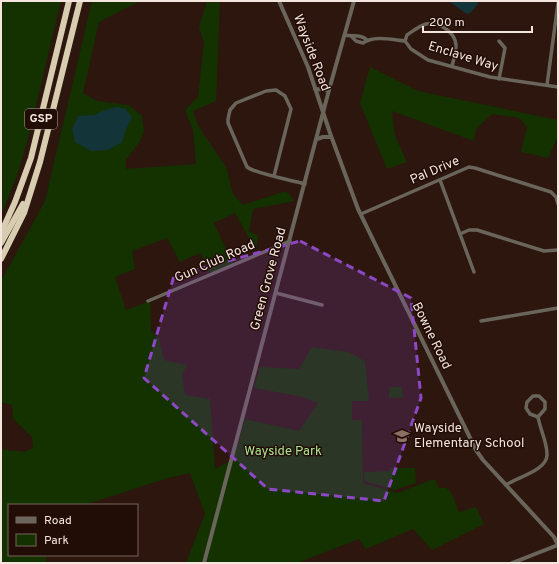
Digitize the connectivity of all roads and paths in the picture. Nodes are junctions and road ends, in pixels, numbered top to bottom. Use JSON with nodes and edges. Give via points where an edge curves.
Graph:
{"nodes":[{"id":1,"x":69,"y":1,"type":"edge"},
{"id":2,"x":80,"y":1,"type":"edge"},
{"id":3,"x":279,"y":1,"type":"edge"},
{"id":4,"x":354,"y":1,"type":"edge"},
{"id":5,"x":558,"y":3,"type":"edge"},
{"id":6,"x":557,"y":23,"type":"edge"},
{"id":7,"x":345,"y":34,"type":"junction"},
{"id":8,"x":405,"y":41,"type":"junction"},
{"id":9,"x":499,"y":41,"type":"dead end"},
{"id":10,"x":452,"y":66,"type":"junction"},
{"id":11,"x":499,"y":79,"type":"junction"},
{"id":12,"x":547,"y":86,"type":"junction"},
{"id":13,"x":558,"y":87,"type":"edge"},
{"id":14,"x":315,"y":89,"type":"junction"},
{"id":15,"x":330,"y":90,"type":"junction"},
{"id":16,"x":324,"y":114,"type":"junction"},
{"id":17,"x":331,"y":136,"type":"junction"},
{"id":18,"x":317,"y":139,"type":"junction"},
{"id":19,"x":274,"y":176,"type":"junction"},
{"id":20,"x":440,"y":180,"type":"junction"},
{"id":21,"x":305,"y":184,"type":"junction"},
{"id":22,"x":31,"y":186,"type":"junction"},
{"id":23,"x":558,"y":204,"type":"edge"},
{"id":24,"x":361,"y":214,"type":"junction"},
{"id":25,"x":1,"y":233,"type":"edge"},
{"id":26,"x":460,"y":234,"type":"junction"},
{"id":27,"x":290,"y":241,"type":"junction"},
{"id":28,"x":1,"y":243,"type":"edge"},
{"id":29,"x":558,"y":250,"type":"edge"},
{"id":30,"x":1,"y":259,"type":"edge"},
{"id":31,"x":474,"y":272,"type":"dead end"},
{"id":32,"x":276,"y":293,"type":"junction"},
{"id":33,"x":148,"y":301,"type":"dead end"},
{"id":34,"x":322,"y":305,"type":"dead end"},
{"id":35,"x":558,"y":308,"type":"edge"},
{"id":36,"x":481,"y":320,"type":"dead end"},
{"id":37,"x":538,"y":417,"type":"junction"},
{"id":38,"x":506,"y":485,"type":"junction"},
{"id":39,"x":558,"y":545,"type":"edge"},
{"id":40,"x":204,"y":563,"type":"edge"},
{"id":41,"x":512,"y":563,"type":"edge"}],
"edges":[{"from":1,"to":25,"type":"highway","number":"GSP","via":[[31,158]]},
{"from":2,"to":22,"type":"highway","number":"GSP","via":[[44,149]]},
{"from":3,"to":14,"type":"street","name":"Wayside Road"},
{"from":4,"to":7,"type":"street","name":"Green Grove Road"},
{"from":5,"to":6,"type":"street"},
{"from":6,"to":12,"type":"street"},
{"from":7,"to":8,"type":"street","via":[[363,43],[374,39]]},
{"from":7,"to":15,"type":"street","name":"Green Grove Road"},
{"from":8,"to":10,"type":"street","name":"Enclave Way","via":[[411,49],[428,60]]},
{"from":8,"to":10,"type":"street","via":[[407,35],[426,24],[443,27],[452,34],[456,44]]},
{"from":9,"to":11,"type":"street","via":[[505,48]]},
{"from":10,"to":11,"type":"street","name":"Enclave Way"},
{"from":11,"to":12,"type":"street","name":"Enclave Way"},
{"from":12,"to":13,"type":"street","name":"Enclave Way"},
{"from":14,"to":15,"type":"street"},
{"from":14,"to":16,"type":"street","name":"Wayside Road"},
{"from":15,"to":16,"type":"street","name":"Green Grove Road"},
{"from":16,"to":17,"type":"street","name":"Bowne Road"},
{"from":16,"to":18,"type":"street","name":"Green Grove Road"},
{"from":17,"to":18,"type":"street"},
{"from":17,"to":24,"type":"street","name":"Bowne Road"},
{"from":18,"to":21,"type":"street","name":"Green Grove Road"},
{"from":19,"to":19,"type":"street","via":[[291,109],[285,96],[272,90],[236,103],[230,110],[228,124],[247,167]]},
{"from":19,"to":21,"type":"street"},
{"from":20,"to":23,"type":"street","name":"Pal Drive","via":[[466,168],[475,168],[551,192]]},
{"from":20,"to":24,"type":"street","name":"Pal Drive"},
{"from":20,"to":26,"type":"street"},
{"from":21,"to":27,"type":"street","name":"Green Grove Road"},
{"from":22,"to":28,"type":"highway"},
{"from":22,"to":30,"type":"highway","number":"GSP","via":[[24,213]]},
{"from":24,"to":38,"type":"street","name":"Bowne Road","via":[[476,450]]},
{"from":26,"to":29,"type":"street","via":[[476,230],[544,251]]},
{"from":26,"to":31,"type":"street"},
{"from":27,"to":32,"type":"street","name":"Green Grove Road"},
{"from":27,"to":33,"type":"street","name":"Gun Club Road"},
{"from":32,"to":34,"type":"street"},
{"from":32,"to":40,"type":"street","name":"Green Grove Road"},
{"from":35,"to":36,"type":"street"},
{"from":37,"to":37,"type":"street","via":[[546,405],[544,399],[536,396],[528,399],[526,408],[530,414]]},
{"from":37,"to":38,"type":"street","via":[[547,453],[546,460],[539,468]]},
{"from":38,"to":39,"type":"street","name":"Bowne Road","via":[[554,537]]},
{"from":39,"to":41,"type":"street"}]}
